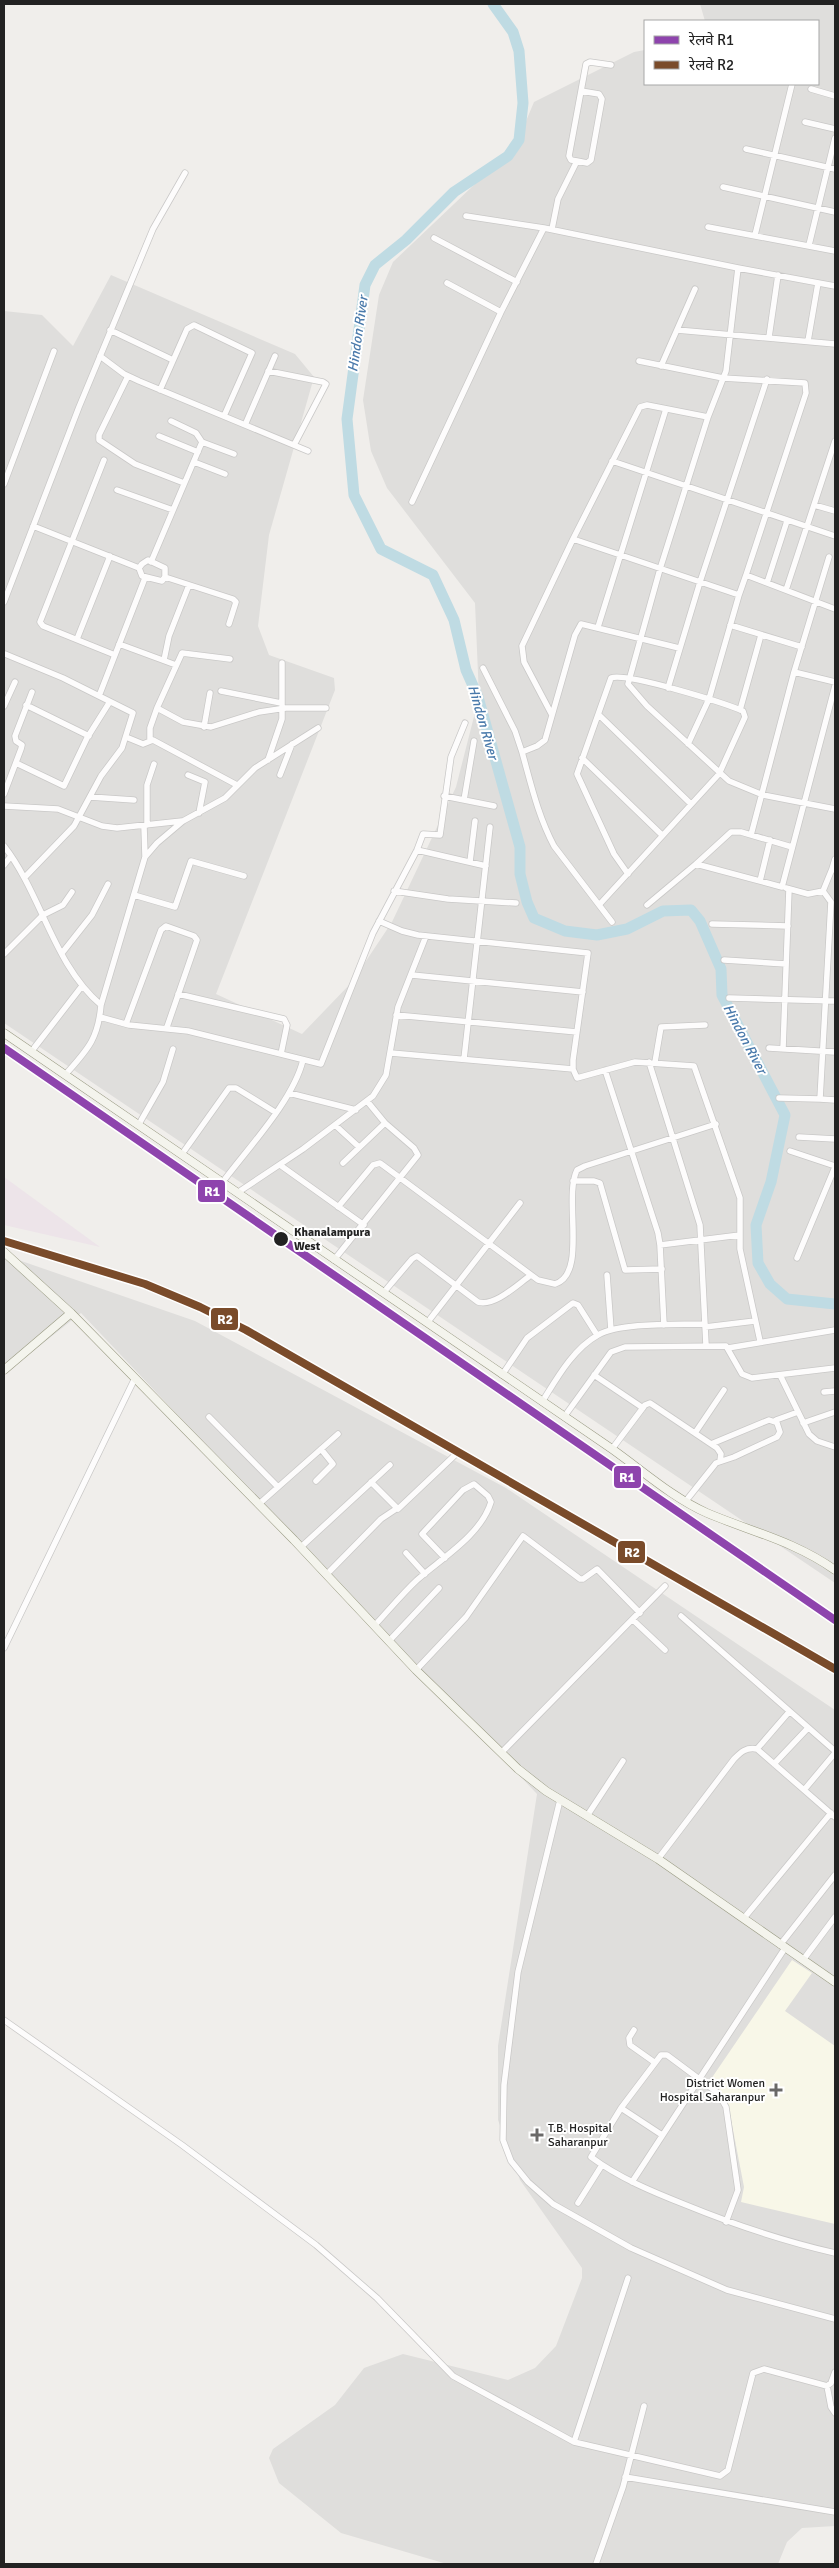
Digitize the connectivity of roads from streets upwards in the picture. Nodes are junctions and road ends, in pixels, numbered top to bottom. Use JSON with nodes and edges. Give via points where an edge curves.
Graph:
{"nodes":[{"id":1,"x":612,"y":65,"type":"dead end"},
{"id":2,"x":792,"y":85,"type":"edge"},
{"id":3,"x":811,"y":89,"type":"dead end"},
{"id":4,"x":581,"y":91,"type":"junction"},
{"id":5,"x":835,"y":96,"type":"edge"},
{"id":6,"x":805,"y":122,"type":"dead end"},
{"id":7,"x":835,"y":129,"type":"edge"},
{"id":8,"x":835,"y":138,"type":"edge"},
{"id":9,"x":746,"y":148,"type":"dead end"},
{"id":10,"x":774,"y":155,"type":"junction"},
{"id":11,"x":577,"y":161,"type":"junction"},
{"id":12,"x":828,"y":167,"type":"junction"},
{"id":13,"x":835,"y":169,"type":"edge"},
{"id":14,"x":185,"y":173,"type":"dead end"},
{"id":15,"x":723,"y":187,"type":"dead end"},
{"id":16,"x":763,"y":196,"type":"junction"},
{"id":17,"x":818,"y":208,"type":"junction"},
{"id":18,"x":835,"y":212,"type":"edge"},
{"id":19,"x":466,"y":216,"type":"dead end"},
{"id":20,"x":708,"y":226,"type":"dead end"},
{"id":21,"x":544,"y":228,"type":"junction"},
{"id":22,"x":552,"y":229,"type":"junction"},
{"id":23,"x":755,"y":235,"type":"junction"},
{"id":24,"x":434,"y":238,"type":"dead end"},
{"id":25,"x":809,"y":245,"type":"junction"},
{"id":26,"x":835,"y":251,"type":"edge"},
{"id":27,"x":738,"y":268,"type":"junction"},
{"id":28,"x":778,"y":275,"type":"junction"},
{"id":29,"x":517,"y":282,"type":"junction"},
{"id":30,"x":818,"y":282,"type":"junction"},
{"id":31,"x":447,"y":283,"type":"dead end"},
{"id":32,"x":835,"y":286,"type":"edge"},
{"id":33,"x":695,"y":289,"type":"dead end"},
{"id":34,"x":501,"y":312,"type":"junction"},
{"id":35,"x":110,"y":330,"type":"junction"},
{"id":36,"x":677,"y":330,"type":"junction"},
{"id":37,"x":729,"y":335,"type":"junction"},
{"id":38,"x":769,"y":337,"type":"junction"},
{"id":39,"x":808,"y":341,"type":"junction"},
{"id":40,"x":835,"y":344,"type":"edge"},
{"id":41,"x":54,"y":351,"type":"dead end"},
{"id":42,"x":100,"y":356,"type":"junction"},
{"id":43,"x":275,"y":356,"type":"dead end"},
{"id":44,"x":173,"y":360,"type":"junction"},
{"id":45,"x":639,"y":362,"type":"dead end"},
{"id":46,"x":661,"y":366,"type":"junction"},
{"id":47,"x":268,"y":371,"type":"junction"},
{"id":48,"x":128,"y":376,"type":"junction"},
{"id":49,"x":723,"y":378,"type":"junction"},
{"id":50,"x":767,"y":379,"type":"junction"},
{"id":51,"x":160,"y":390,"type":"junction"},
{"id":52,"x":666,"y":409,"type":"junction"},
{"id":53,"x":224,"y":416,"type":"junction"},
{"id":54,"x":708,"y":417,"type":"junction"},
{"id":55,"x":171,"y":421,"type":"dead end"},
{"id":56,"x":245,"y":425,"type":"junction"},
{"id":57,"x":159,"y":436,"type":"dead end"},
{"id":58,"x":835,"y":440,"type":"edge"},
{"id":59,"x":202,"y":442,"type":"junction"},
{"id":60,"x":294,"y":445,"type":"junction"},
{"id":61,"x":308,"y":451,"type":"dead end"},
{"id":62,"x":198,"y":452,"type":"junction"},
{"id":63,"x":234,"y":454,"type":"dead end"},
{"id":64,"x":104,"y":460,"type":"dead end"},
{"id":65,"x":612,"y":461,"type":"junction"},
{"id":66,"x":194,"y":462,"type":"junction"},
{"id":67,"x":646,"y":473,"type":"junction"},
{"id":68,"x":225,"y":474,"type":"dead end"},
{"id":69,"x":4,"y":484,"type":"edge"},
{"id":70,"x":184,"y":484,"type":"junction"},
{"id":71,"x":686,"y":488,"type":"junction"},
{"id":72,"x":117,"y":490,"type":"dead end"},
{"id":73,"x":726,"y":500,"type":"junction"},
{"id":74,"x":412,"y":502,"type":"dead end"},
{"id":75,"x":814,"y":505,"type":"junction"},
{"id":76,"x":172,"y":510,"type":"junction"},
{"id":77,"x":835,"y":511,"type":"edge"},
{"id":78,"x":767,"y":514,"type":"junction"},
{"id":79,"x":787,"y":521,"type":"junction"},
{"id":80,"x":33,"y":526,"type":"junction"},
{"id":81,"x":807,"y":527,"type":"junction"},
{"id":82,"x":835,"y":536,"type":"edge"},
{"id":83,"x":573,"y":540,"type":"junction"},
{"id":84,"x":71,"y":541,"type":"junction"},
{"id":85,"x":620,"y":555,"type":"junction"},
{"id":86,"x":110,"y":556,"type":"junction"},
{"id":87,"x":829,"y":558,"type":"dead end"},
{"id":88,"x":152,"y":562,"type":"junction"},
{"id":89,"x":139,"y":568,"type":"junction"},
{"id":90,"x":660,"y":569,"type":"junction"},
{"id":91,"x":746,"y":575,"type":"junction"},
{"id":92,"x":165,"y":577,"type":"junction"},
{"id":93,"x":146,"y":578,"type":"junction"},
{"id":94,"x":700,"y":582,"type":"junction"},
{"id":95,"x":767,"y":583,"type":"junction"},
{"id":96,"x":189,"y":584,"type":"junction"},
{"id":97,"x":786,"y":590,"type":"junction"},
{"id":98,"x":739,"y":595,"type":"junction"},
{"id":99,"x":4,"y":602,"type":"edge"},
{"id":100,"x":814,"y":602,"type":"junction"},
{"id":101,"x":835,"y":609,"type":"edge"},
{"id":102,"x":229,"y":624,"type":"dead end"},
{"id":103,"x":730,"y":625,"type":"junction"},
{"id":104,"x":598,"y":627,"type":"junction"},
{"id":105,"x":762,"y":635,"type":"junction"},
{"id":106,"x":639,"y":638,"type":"junction"},
{"id":107,"x":77,"y":640,"type":"junction"},
{"id":108,"x":119,"y":644,"type":"junction"},
{"id":109,"x":802,"y":647,"type":"junction"},
{"id":110,"x":679,"y":648,"type":"junction"},
{"id":111,"x":5,"y":654,"type":"dead end"},
{"id":112,"x":115,"y":655,"type":"junction"},
{"id":113,"x":230,"y":658,"type":"dead end"},
{"id":114,"x":164,"y":660,"type":"junction"},
{"id":115,"x":282,"y":663,"type":"dead end"},
{"id":116,"x":176,"y":665,"type":"junction"},
{"id":117,"x":484,"y":668,"type":"dead end"},
{"id":118,"x":794,"y":672,"type":"junction"},
{"id":119,"x":628,"y":678,"type":"junction"},
{"id":120,"x":15,"y":682,"type":"dead end"},
{"id":121,"x":835,"y":684,"type":"edge"},
{"id":122,"x":668,"y":688,"type":"junction"},
{"id":123,"x":221,"y":691,"type":"dead end"},
{"id":124,"x":32,"y":692,"type":"dead end"},
{"id":125,"x":210,"y":693,"type":"dead end"},
{"id":126,"x":99,"y":696,"type":"junction"},
{"id":127,"x":709,"y":699,"type":"junction"},
{"id":128,"x":110,"y":703,"type":"junction"},
{"id":129,"x":26,"y":704,"type":"junction"},
{"id":130,"x":4,"y":706,"type":"edge"},
{"id":131,"x":282,"y":706,"type":"junction"},
{"id":132,"x":157,"y":708,"type":"junction"},
{"id":133,"x":326,"y":708,"type":"dead end"},
{"id":134,"x":740,"y":710,"type":"junction"},
{"id":135,"x":552,"y":715,"type":"junction"},
{"id":136,"x":599,"y":715,"type":"junction"},
{"id":137,"x":465,"y":723,"type":"dead end"},
{"id":138,"x":204,"y":727,"type":"junction"},
{"id":139,"x":318,"y":728,"type":"dead end"},
{"id":140,"x":89,"y":736,"type":"junction"},
{"id":141,"x":126,"y":738,"type":"junction"},
{"id":142,"x":150,"y":740,"type":"junction"},
{"id":143,"x":474,"y":741,"type":"dead end"},
{"id":144,"x":292,"y":744,"type":"junction"},
{"id":145,"x":688,"y":744,"type":"junction"},
{"id":146,"x":522,"y":752,"type":"junction"},
{"id":147,"x":582,"y":758,"type":"junction"},
{"id":148,"x":268,"y":760,"type":"junction"},
{"id":149,"x":16,"y":763,"type":"junction"},
{"id":150,"x":154,"y":764,"type":"dead end"},
{"id":151,"x":280,"y":774,"type":"dead end"},
{"id":152,"x":719,"y":774,"type":"junction"},
{"id":153,"x":188,"y":775,"type":"dead end"},
{"id":154,"x":237,"y":785,"type":"junction"},
{"id":155,"x":4,"y":794,"type":"edge"},
{"id":156,"x":762,"y":795,"type":"junction"},
{"id":157,"x":444,"y":796,"type":"junction"},
{"id":158,"x":90,"y":797,"type":"junction"},
{"id":159,"x":134,"y":800,"type":"dead end"},
{"id":160,"x":464,"y":800,"type":"junction"},
{"id":161,"x":692,"y":804,"type":"junction"},
{"id":162,"x":804,"y":805,"type":"junction"},
{"id":163,"x":4,"y":806,"type":"edge"},
{"id":164,"x":494,"y":806,"type":"dead end"},
{"id":165,"x":835,"y":809,"type":"edge"},
{"id":166,"x":199,"y":813,"type":"junction"},
{"id":167,"x":79,"y":818,"type":"junction"},
{"id":168,"x":183,"y":821,"type":"junction"},
{"id":169,"x":475,"y":821,"type":"dead end"},
{"id":170,"x":145,"y":826,"type":"junction"},
{"id":171,"x":490,"y":827,"type":"dead end"},
{"id":172,"x":662,"y":835,"type":"junction"},
{"id":173,"x":752,"y":835,"type":"junction"},
{"id":174,"x":770,"y":840,"type":"junction"},
{"id":175,"x":4,"y":846,"type":"edge"},
{"id":176,"x":792,"y":847,"type":"junction"},
{"id":177,"x":417,"y":850,"type":"junction"},
{"id":178,"x":11,"y":856,"type":"junction"},
{"id":179,"x":145,"y":857,"type":"junction"},
{"id":180,"x":835,"y":859,"type":"edge"},
{"id":181,"x":470,"y":862,"type":"junction"},
{"id":182,"x":696,"y":864,"type":"junction"},
{"id":183,"x":4,"y":865,"type":"edge"},
{"id":184,"x":486,"y":866,"type":"junction"},
{"id":185,"x":834,"y":870,"type":"edge"},
{"id":186,"x":628,"y":874,"type":"junction"},
{"id":187,"x":244,"y":876,"type":"dead end"},
{"id":188,"x":24,"y":877,"type":"junction"},
{"id":189,"x":760,"y":881,"type":"junction"},
{"id":190,"x":108,"y":884,"type":"dead end"},
{"id":191,"x":782,"y":887,"type":"junction"},
{"id":192,"x":789,"y":889,"type":"junction"},
{"id":193,"x":394,"y":891,"type":"junction"},
{"id":194,"x":823,"y":891,"type":"junction"},
{"id":195,"x":72,"y":892,"type":"dead end"},
{"id":196,"x":134,"y":895,"type":"junction"},
{"id":197,"x":482,"y":900,"type":"junction"},
{"id":198,"x":516,"y":903,"type":"dead end"},
{"id":199,"x":599,"y":905,"type":"junction"},
{"id":200,"x":647,"y":905,"type":"dead end"},
{"id":201,"x":43,"y":915,"type":"junction"},
{"id":202,"x":379,"y":920,"type":"junction"},
{"id":203,"x":612,"y":922,"type":"dead end"},
{"id":204,"x":712,"y":924,"type":"dead end"},
{"id":205,"x":788,"y":926,"type":"junction"},
{"id":206,"x":426,"y":936,"type":"junction"},
{"id":207,"x":477,"y":941,"type":"junction"},
{"id":208,"x":62,"y":952,"type":"junction"},
{"id":209,"x":4,"y":954,"type":"edge"},
{"id":210,"x":724,"y":960,"type":"dead end"},
{"id":211,"x":786,"y":964,"type":"junction"},
{"id":212,"x":412,"y":975,"type":"junction"},
{"id":213,"x":472,"y":981,"type":"junction"},
{"id":214,"x":82,"y":986,"type":"junction"},
{"id":215,"x":583,"y":992,"type":"junction"},
{"id":216,"x":178,"y":994,"type":"junction"},
{"id":217,"x":729,"y":998,"type":"dead end"},
{"id":218,"x":784,"y":1000,"type":"junction"},
{"id":219,"x":835,"y":1001,"type":"edge"},
{"id":220,"x":824,"y":1002,"type":"junction"},
{"id":221,"x":101,"y":1005,"type":"junction"},
{"id":222,"x":396,"y":1015,"type":"junction"},
{"id":223,"x":100,"y":1017,"type":"junction"},
{"id":224,"x":468,"y":1020,"type":"junction"},
{"id":225,"x":126,"y":1024,"type":"junction"},
{"id":226,"x":705,"y":1025,"type":"dead end"},
{"id":227,"x":167,"y":1027,"type":"junction"},
{"id":228,"x":577,"y":1032,"type":"junction"},
{"id":229,"x":4,"y":1033,"type":"edge"},
{"id":230,"x":769,"y":1048,"type":"dead end"},
{"id":231,"x":173,"y":1049,"type":"dead end"},
{"id":232,"x":783,"y":1049,"type":"junction"},
{"id":233,"x":822,"y":1051,"type":"junction"},
{"id":234,"x":30,"y":1052,"type":"junction"},
{"id":235,"x":835,"y":1052,"type":"edge"},
{"id":236,"x":391,"y":1053,"type":"junction"},
{"id":237,"x":281,"y":1054,"type":"junction"},
{"id":238,"x":464,"y":1059,"type":"junction"},
{"id":239,"x":303,"y":1060,"type":"junction"},
{"id":240,"x":652,"y":1062,"type":"junction"},
{"id":241,"x":573,"y":1070,"type":"junction"},
{"id":242,"x":605,"y":1070,"type":"junction"},
{"id":243,"x":65,"y":1075,"type":"junction"},
{"id":244,"x":289,"y":1093,"type":"junction"},
{"id":245,"x":779,"y":1098,"type":"dead end"},
{"id":246,"x":820,"y":1100,"type":"junction"},
{"id":247,"x":835,"y":1100,"type":"edge"},
{"id":248,"x":366,"y":1101,"type":"junction"},
{"id":249,"x":356,"y":1110,"type":"junction"},
{"id":250,"x":276,"y":1112,"type":"junction"},
{"id":251,"x":384,"y":1123,"type":"junction"},
{"id":252,"x":139,"y":1124,"type":"junction"},
{"id":253,"x":716,"y":1124,"type":"junction"},
{"id":254,"x":335,"y":1125,"type":"junction"},
{"id":255,"x":799,"y":1137,"type":"dead end"},
{"id":256,"x":674,"y":1138,"type":"junction"},
{"id":257,"x":835,"y":1139,"type":"edge"},
{"id":258,"x":359,"y":1147,"type":"junction"},
{"id":259,"x":631,"y":1151,"type":"junction"},
{"id":260,"x":790,"y":1151,"type":"dead end"},
{"id":261,"x":182,"y":1154,"type":"junction"},
{"id":262,"x":343,"y":1163,"type":"dead end"},
{"id":263,"x":280,"y":1165,"type":"junction"},
{"id":264,"x":835,"y":1167,"type":"edge"},
{"id":265,"x":400,"y":1178,"type":"junction"},
{"id":266,"x":573,"y":1182,"type":"junction"},
{"id":267,"x":222,"y":1183,"type":"junction"},
{"id":268,"x":237,"y":1193,"type":"junction"},
{"id":269,"x":520,"y":1203,"type":"dead end"},
{"id":270,"x":338,"y":1206,"type":"junction"},
{"id":271,"x":364,"y":1225,"type":"junction"},
{"id":272,"x":740,"y":1235,"type":"junction"},
{"id":273,"x":702,"y":1239,"type":"junction"},
{"id":274,"x":490,"y":1243,"type":"junction"},
{"id":275,"x":660,"y":1244,"type":"junction"},
{"id":276,"x":4,"y":1252,"type":"edge"},
{"id":277,"x":797,"y":1258,"type":"dead end"},
{"id":278,"x":334,"y":1260,"type":"junction"},
{"id":279,"x":662,"y":1269,"type":"junction"},
{"id":280,"x":531,"y":1275,"type":"junction"},
{"id":281,"x":607,"y":1275,"type":"dead end"},
{"id":282,"x":457,"y":1286,"type":"junction"},
{"id":283,"x":384,"y":1292,"type":"junction"},
{"id":284,"x":71,"y":1314,"type":"junction"},
{"id":285,"x":755,"y":1321,"type":"junction"},
{"id":286,"x":427,"y":1322,"type":"junction"},
{"id":287,"x":664,"y":1325,"type":"junction"},
{"id":288,"x":705,"y":1326,"type":"junction"},
{"id":289,"x":612,"y":1330,"type":"junction"},
{"id":290,"x":835,"y":1330,"type":"edge"},
{"id":291,"x":597,"y":1335,"type":"junction"},
{"id":292,"x":760,"y":1342,"type":"junction"},
{"id":293,"x":706,"y":1346,"type":"junction"},
{"id":294,"x":728,"y":1348,"type":"junction"},
{"id":295,"x":835,"y":1368,"type":"edge"},
{"id":296,"x":4,"y":1370,"type":"edge"},
{"id":297,"x":502,"y":1375,"type":"junction"},
{"id":298,"x":594,"y":1375,"type":"junction"},
{"id":299,"x":780,"y":1375,"type":"junction"},
{"id":300,"x":135,"y":1378,"type":"junction"},
{"id":301,"x":724,"y":1390,"type":"dead end"},
{"id":302,"x":835,"y":1391,"type":"edge"},
{"id":303,"x":824,"y":1392,"type":"dead end"},
{"id":304,"x":542,"y":1402,"type":"junction"},
{"id":305,"x":642,"y":1408,"type":"junction"},
{"id":306,"x":798,"y":1412,"type":"junction"},
{"id":307,"x":835,"y":1412,"type":"edge"},
{"id":308,"x":209,"y":1417,"type":"dead end"},
{"id":309,"x":564,"y":1417,"type":"junction"},
{"id":310,"x":775,"y":1422,"type":"junction"},
{"id":311,"x":803,"y":1424,"type":"junction"},
{"id":312,"x":695,"y":1433,"type":"junction"},
{"id":313,"x":338,"y":1434,"type":"dead end"},
{"id":314,"x":711,"y":1444,"type":"junction"},
{"id":315,"x":835,"y":1447,"type":"edge"},
{"id":316,"x":321,"y":1449,"type":"junction"},
{"id":317,"x":612,"y":1449,"type":"junction"},
{"id":318,"x":455,"y":1455,"type":"dead end"},
{"id":319,"x":720,"y":1461,"type":"junction"},
{"id":320,"x":390,"y":1465,"type":"dead end"},
{"id":321,"x":316,"y":1481,"type":"dead end"},
{"id":322,"x":371,"y":1482,"type":"junction"},
{"id":323,"x":278,"y":1487,"type":"junction"},
{"id":324,"x":685,"y":1502,"type":"junction"},
{"id":325,"x":259,"y":1504,"type":"junction"},
{"id":326,"x":396,"y":1509,"type":"junction"},
{"id":327,"x":301,"y":1547,"type":"junction"},
{"id":328,"x":406,"y":1553,"type":"dead end"},
{"id":329,"x":445,"y":1558,"type":"junction"},
{"id":330,"x":835,"y":1570,"type":"edge"},
{"id":331,"x":327,"y":1574,"type":"junction"},
{"id":332,"x":425,"y":1574,"type":"junction"},
{"id":333,"x":664,"y":1586,"type":"dead end"},
{"id":334,"x":439,"y":1588,"type":"dead end"},
{"id":335,"x":640,"y":1613,"type":"junction"},
{"id":336,"x":681,"y":1616,"type":"dead end"},
{"id":337,"x":633,"y":1620,"type":"junction"},
{"id":338,"x":375,"y":1626,"type":"junction"},
{"id":339,"x":389,"y":1641,"type":"junction"},
{"id":340,"x":4,"y":1648,"type":"edge"},
{"id":341,"x":665,"y":1650,"type":"dead end"},
{"id":342,"x":416,"y":1670,"type":"junction"},
{"id":343,"x":789,"y":1712,"type":"junction"},
{"id":344,"x":808,"y":1728,"type":"junction"},
{"id":345,"x":757,"y":1749,"type":"junction"},
{"id":346,"x":502,"y":1752,"type":"junction"},
{"id":347,"x":835,"y":1752,"type":"edge"},
{"id":348,"x":623,"y":1761,"type":"dead end"},
{"id":349,"x":774,"y":1764,"type":"junction"},
{"id":350,"x":804,"y":1790,"type":"junction"},
{"id":351,"x":560,"y":1800,"type":"junction"},
{"id":352,"x":833,"y":1815,"type":"edge"},
{"id":353,"x":587,"y":1816,"type":"junction"},
{"id":354,"x":658,"y":1859,"type":"junction"},
{"id":355,"x":835,"y":1875,"type":"edge"},
{"id":356,"x":835,"y":1917,"type":"edge"},
{"id":357,"x":744,"y":1918,"type":"junction"},
{"id":358,"x":782,"y":1947,"type":"junction"},
{"id":359,"x":803,"y":1960,"type":"junction"},
{"id":360,"x":835,"y":1982,"type":"edge"},
{"id":361,"x":4,"y":2020,"type":"edge"},
{"id":362,"x":634,"y":2030,"type":"dead end"},
{"id":363,"x":654,"y":2062,"type":"junction"},
{"id":364,"x":699,"y":2078,"type":"junction"},
{"id":365,"x":621,"y":2108,"type":"junction"},
{"id":366,"x":662,"y":2135,"type":"junction"},
{"id":367,"x":602,"y":2165,"type":"junction"},
{"id":368,"x":632,"y":2182,"type":"junction"},
{"id":369,"x":578,"y":2203,"type":"dead end"},
{"id":370,"x":726,"y":2222,"type":"junction"},
{"id":371,"x":835,"y":2253,"type":"edge"},
{"id":372,"x":628,"y":2278,"type":"dead end"},
{"id":373,"x":835,"y":2320,"type":"edge"},
{"id":374,"x":835,"y":2372,"type":"edge"},
{"id":375,"x":827,"y":2386,"type":"junction"},
{"id":376,"x":644,"y":2406,"type":"dead end"},
{"id":377,"x":835,"y":2413,"type":"edge"},
{"id":378,"x":574,"y":2442,"type":"junction"},
{"id":379,"x":631,"y":2455,"type":"junction"},
{"id":380,"x":625,"y":2476,"type":"junction"},
{"id":381,"x":835,"y":2512,"type":"edge"},
{"id":382,"x":596,"y":2564,"type":"edge"}],
"edges":[{"from":1,"to":4,"type":"street","via":[[587,63]]},
{"from":2,"to":10,"type":"street"},
{"from":3,"to":5,"type":"street"},
{"from":4,"to":11,"type":"street","via":[[569,156]]},
{"from":4,"to":11,"type":"street","via":[[599,94],[602,99],[591,160],[587,163]]},
{"from":6,"to":7,"type":"street"},
{"from":8,"to":12,"type":"street"},
{"from":9,"to":10,"type":"street"},
{"from":10,"to":12,"type":"street"},
{"from":10,"to":16,"type":"street"},
{"from":11,"to":22,"type":"street","via":[[558,199]]},
{"from":12,"to":13,"type":"street"},
{"from":12,"to":17,"type":"street"},
{"from":14,"to":35,"type":"street","via":[[153,229]]},
{"from":15,"to":16,"type":"street"},
{"from":16,"to":17,"type":"street"},
{"from":16,"to":23,"type":"street"},
{"from":17,"to":18,"type":"street"},
{"from":17,"to":25,"type":"street"},
{"from":19,"to":21,"type":"street"},
{"from":20,"to":23,"type":"street"},
{"from":21,"to":22,"type":"street"},
{"from":21,"to":29,"type":"street"},
{"from":22,"to":27,"type":"street"},
{"from":23,"to":25,"type":"street"},
{"from":24,"to":29,"type":"street"},
{"from":25,"to":26,"type":"street"},
{"from":27,"to":28,"type":"street"},
{"from":27,"to":37,"type":"street"},
{"from":28,"to":30,"type":"street"},
{"from":28,"to":38,"type":"street"},
{"from":29,"to":34,"type":"street"},
{"from":30,"to":32,"type":"street"},
{"from":30,"to":39,"type":"street"},
{"from":31,"to":34,"type":"street"},
{"from":33,"to":36,"type":"street"},
{"from":34,"to":74,"type":"street"},
{"from":35,"to":42,"type":"street"},
{"from":35,"to":44,"type":"street"},
{"from":36,"to":37,"type":"street"},
{"from":36,"to":46,"type":"street"},
{"from":37,"to":38,"type":"street"},
{"from":37,"to":49,"type":"street","via":[[728,363]]},
{"from":38,"to":39,"type":"street"},
{"from":39,"to":40,"type":"street"},
{"from":41,"to":69,"type":"street"},
{"from":42,"to":48,"type":"street"},
{"from":42,"to":80,"type":"street"},
{"from":43,"to":47,"type":"street"},
{"from":44,"to":51,"type":"street"},
{"from":44,"to":53,"type":"street","via":[[191,325],[252,352]]},
{"from":45,"to":46,"type":"street"},
{"from":46,"to":49,"type":"street"},
{"from":47,"to":56,"type":"street"},
{"from":47,"to":60,"type":"street","via":[[326,384]]},
{"from":48,"to":51,"type":"street"},
{"from":48,"to":70,"type":"street","via":[[99,440],[136,464]]},
{"from":49,"to":50,"type":"street"},
{"from":49,"to":54,"type":"street"},
{"from":50,"to":73,"type":"street"},
{"from":50,"to":78,"type":"street","via":[[802,381],[807,387]]},
{"from":51,"to":53,"type":"street"},
{"from":52,"to":54,"type":"street"},
{"from":52,"to":65,"type":"street","via":[[647,405],[640,407]]},
{"from":52,"to":67,"type":"street"},
{"from":53,"to":56,"type":"street"},
{"from":54,"to":71,"type":"street"},
{"from":55,"to":59,"type":"street","via":[[196,433]]},
{"from":56,"to":60,"type":"street"},
{"from":57,"to":62,"type":"street"},
{"from":58,"to":75,"type":"street"},
{"from":59,"to":62,"type":"street"},
{"from":59,"to":63,"type":"street"},
{"from":60,"to":61,"type":"street"},
{"from":62,"to":66,"type":"street"},
{"from":64,"to":84,"type":"street"},
{"from":65,"to":67,"type":"street"},
{"from":65,"to":83,"type":"street"},
{"from":66,"to":68,"type":"street"},
{"from":66,"to":70,"type":"street"},
{"from":67,"to":71,"type":"street"},
{"from":67,"to":85,"type":"street"},
{"from":70,"to":76,"type":"street"},
{"from":71,"to":73,"type":"street"},
{"from":71,"to":90,"type":"street"},
{"from":72,"to":76,"type":"street"},
{"from":73,"to":78,"type":"street"},
{"from":73,"to":94,"type":"street"},
{"from":75,"to":77,"type":"street"},
{"from":75,"to":81,"type":"street"},
{"from":76,"to":88,"type":"street"},
{"from":78,"to":79,"type":"street"},
{"from":78,"to":91,"type":"street"},
{"from":79,"to":81,"type":"street"},
{"from":79,"to":95,"type":"street"},
{"from":80,"to":84,"type":"street"},
{"from":80,"to":99,"type":"street"},
{"from":81,"to":82,"type":"street"},
{"from":81,"to":97,"type":"street"},
{"from":83,"to":85,"type":"street"},
{"from":83,"to":135,"type":"street","via":[[522,646],[524,662]]},
{"from":84,"to":86,"type":"street"},
{"from":84,"to":107,"type":"street","via":[[40,622]]},
{"from":85,"to":90,"type":"street"},
{"from":85,"to":104,"type":"street"},
{"from":86,"to":89,"type":"street"},
{"from":86,"to":107,"type":"street"},
{"from":87,"to":100,"type":"street"},
{"from":88,"to":89,"type":"street","via":[[145,561]]},
{"from":88,"to":92,"type":"street","via":[[165,568]]},
{"from":89,"to":93,"type":"street","via":[[139,573]]},
{"from":90,"to":94,"type":"street"},
{"from":90,"to":106,"type":"street"},
{"from":91,"to":95,"type":"street"},
{"from":91,"to":98,"type":"street"},
{"from":92,"to":93,"type":"street","via":[[160,582]]},
{"from":92,"to":96,"type":"street"},
{"from":93,"to":108,"type":"street"},
{"from":94,"to":98,"type":"street"},
{"from":94,"to":110,"type":"street"},
{"from":95,"to":97,"type":"street"},
{"from":96,"to":102,"type":"street","via":[[235,600]]},
{"from":96,"to":114,"type":"street","via":[[169,636]]},
{"from":97,"to":100,"type":"street"},
{"from":98,"to":103,"type":"street"},
{"from":100,"to":101,"type":"street"},
{"from":100,"to":109,"type":"street"},
{"from":103,"to":105,"type":"street"},
{"from":103,"to":127,"type":"street"},
{"from":104,"to":106,"type":"street"},
{"from":104,"to":135,"type":"street","via":[[581,624],[576,630]]},
{"from":105,"to":109,"type":"street"},
{"from":105,"to":134,"type":"street"},
{"from":106,"to":110,"type":"street"},
{"from":106,"to":119,"type":"street"},
{"from":107,"to":112,"type":"street"},
{"from":108,"to":112,"type":"street"},
{"from":108,"to":114,"type":"street"},
{"from":109,"to":118,"type":"street"},
{"from":110,"to":122,"type":"street"},
{"from":111,"to":126,"type":"street"},
{"from":112,"to":126,"type":"street"},
{"from":113,"to":116,"type":"street","via":[[184,652]]},
{"from":114,"to":116,"type":"street"},
{"from":115,"to":131,"type":"street"},
{"from":116,"to":132,"type":"street"},
{"from":117,"to":146,"type":"street"},
{"from":118,"to":121,"type":"street"},
{"from":118,"to":156,"type":"street"},
{"from":119,"to":122,"type":"street"},
{"from":119,"to":136,"type":"street","via":[[611,678]]},
{"from":119,"to":145,"type":"street","via":[[632,692]]},
{"from":120,"to":130,"type":"street"},
{"from":121,"to":162,"type":"street"},
{"from":122,"to":127,"type":"street"},
{"from":123,"to":131,"type":"street"},
{"from":124,"to":129,"type":"street"},
{"from":125,"to":138,"type":"street"},
{"from":126,"to":128,"type":"street"},
{"from":127,"to":134,"type":"street"},
{"from":127,"to":145,"type":"street"},
{"from":128,"to":140,"type":"street"},
{"from":128,"to":141,"type":"street","via":[[133,713]]},
{"from":129,"to":140,"type":"street"},
{"from":129,"to":149,"type":"street","via":[[15,736],[22,747]]},
{"from":131,"to":133,"type":"street"},
{"from":131,"to":138,"type":"street"},
{"from":131,"to":148,"type":"street","via":[[280,726]]},
{"from":132,"to":138,"type":"street","via":[[183,722]]},
{"from":132,"to":142,"type":"street","via":[[150,728]]},
{"from":134,"to":152,"type":"street","via":[[745,717]]},
{"from":135,"to":146,"type":"street","via":[[545,740]]},
{"from":136,"to":147,"type":"street"},
{"from":136,"to":161,"type":"street"},
{"from":137,"to":157,"type":"street","via":[[451,757]]},
{"from":139,"to":144,"type":"street"},
{"from":140,"to":149,"type":"street","via":[[64,786]]},
{"from":141,"to":142,"type":"street","via":[[143,744]]},
{"from":141,"to":158,"type":"street"},
{"from":142,"to":154,"type":"street"},
{"from":143,"to":160,"type":"street"},
{"from":144,"to":148,"type":"street"},
{"from":144,"to":151,"type":"street"},
{"from":145,"to":152,"type":"street"},
{"from":146,"to":199,"type":"street","via":[[548,833]]},
{"from":147,"to":172,"type":"street"},
{"from":147,"to":186,"type":"street","via":[[578,780],[618,862]]},
{"from":148,"to":154,"type":"street","via":[[244,776]]},
{"from":149,"to":155,"type":"street"},
{"from":150,"to":170,"type":"street","via":[[146,784]]},
{"from":152,"to":156,"type":"street","via":[[728,782]]},
{"from":152,"to":161,"type":"street"},
{"from":153,"to":166,"type":"street","via":[[205,782]]},
{"from":154,"to":166,"type":"street","via":[[225,798]]},
{"from":156,"to":162,"type":"street"},
{"from":156,"to":173,"type":"street"},
{"from":157,"to":160,"type":"street"},
{"from":157,"to":177,"type":"street","via":[[440,834],[423,834]]},
{"from":158,"to":159,"type":"street"},
{"from":158,"to":167,"type":"street"},
{"from":160,"to":164,"type":"street"},
{"from":161,"to":172,"type":"street"},
{"from":162,"to":165,"type":"street"},
{"from":162,"to":176,"type":"street"},
{"from":163,"to":167,"type":"street","via":[[58,809]]},
{"from":166,"to":168,"type":"street"},
{"from":167,"to":170,"type":"street","via":[[117,828]]},
{"from":167,"to":188,"type":"street","via":[[68,834]]},
{"from":168,"to":170,"type":"street"},
{"from":168,"to":179,"type":"street"},
{"from":169,"to":181,"type":"street"},
{"from":170,"to":179,"type":"street"},
{"from":171,"to":184,"type":"street"},
{"from":172,"to":186,"type":"street"},
{"from":173,"to":174,"type":"street"},
{"from":173,"to":182,"type":"street","via":[[731,832]]},
{"from":174,"to":176,"type":"street"},
{"from":174,"to":189,"type":"street"},
{"from":175,"to":178,"type":"street"},
{"from":176,"to":191,"type":"street"},
{"from":177,"to":181,"type":"street"},
{"from":177,"to":193,"type":"street"},
{"from":178,"to":183,"type":"street"},
{"from":178,"to":188,"type":"street"},
{"from":179,"to":196,"type":"street"},
{"from":180,"to":185,"type":"street"},
{"from":181,"to":184,"type":"street"},
{"from":182,"to":189,"type":"street"},
{"from":182,"to":200,"type":"street"},
{"from":184,"to":197,"type":"street"},
{"from":185,"to":194,"type":"street"},
{"from":186,"to":199,"type":"street"},
{"from":187,"to":196,"type":"street","via":[[191,861],[175,907]]},
{"from":188,"to":201,"type":"street"},
{"from":189,"to":191,"type":"street"},
{"from":190,"to":208,"type":"street","via":[[92,915]]},
{"from":191,"to":192,"type":"street"},
{"from":192,"to":194,"type":"street","via":[[808,894]]},
{"from":192,"to":205,"type":"street"},
{"from":193,"to":197,"type":"street","via":[[425,897]]},
{"from":193,"to":202,"type":"street"},
{"from":194,"to":220,"type":"street","via":[[831,902]]},
{"from":195,"to":201,"type":"street","via":[[58,908]]},
{"from":196,"to":221,"type":"street"},
{"from":197,"to":198,"type":"street"},
{"from":197,"to":207,"type":"street"},
{"from":199,"to":203,"type":"street"},
{"from":201,"to":208,"type":"street"},
{"from":201,"to":209,"type":"street"},
{"from":202,"to":206,"type":"street","via":[[402,931]]},
{"from":202,"to":239,"type":"street","via":[[323,1062]]},
{"from":204,"to":205,"type":"street"},
{"from":205,"to":211,"type":"street"},
{"from":206,"to":207,"type":"street"},
{"from":206,"to":212,"type":"street"},
{"from":207,"to":213,"type":"street"},
{"from":207,"to":215,"type":"street","via":[[588,953]]},
{"from":208,"to":214,"type":"street"},
{"from":210,"to":211,"type":"street"},
{"from":211,"to":218,"type":"street"},
{"from":212,"to":213,"type":"street"},
{"from":212,"to":222,"type":"street"},
{"from":213,"to":215,"type":"street"},
{"from":213,"to":224,"type":"street"},
{"from":214,"to":221,"type":"street"},
{"from":214,"to":234,"type":"street"},
{"from":215,"to":228,"type":"street"},
{"from":216,"to":225,"type":"street","via":[[197,940],[194,936],[164,926]]},
{"from":216,"to":227,"type":"street"},
{"from":216,"to":237,"type":"street","via":[[284,1019],[288,1025]]},
{"from":217,"to":218,"type":"street"},
{"from":218,"to":220,"type":"street"},
{"from":218,"to":232,"type":"street"},
{"from":219,"to":220,"type":"street"},
{"from":220,"to":233,"type":"street"},
{"from":221,"to":223,"type":"street"},
{"from":222,"to":224,"type":"street"},
{"from":222,"to":236,"type":"street"},
{"from":223,"to":225,"type":"street"},
{"from":223,"to":243,"type":"street","via":[[95,1038]]},
{"from":224,"to":228,"type":"street"},
{"from":224,"to":238,"type":"street"},
{"from":225,"to":227,"type":"street"},
{"from":226,"to":240,"type":"street","via":[[661,1027]]},
{"from":227,"to":237,"type":"street"},
{"from":228,"to":241,"type":"street"},
{"from":229,"to":234,"type":"street"},
{"from":230,"to":232,"type":"street"},
{"from":231,"to":252,"type":"street","via":[[164,1082]]},
{"from":232,"to":233,"type":"street"},
{"from":233,"to":235,"type":"street"},
{"from":233,"to":246,"type":"street"},
{"from":234,"to":243,"type":"street"},
{"from":236,"to":238,"type":"street"},
{"from":236,"to":248,"type":"street","via":[[380,1087]]},
{"from":237,"to":239,"type":"street"},
{"from":238,"to":241,"type":"street"},
{"from":239,"to":244,"type":"street"},
{"from":240,"to":242,"type":"street"},
{"from":240,"to":253,"type":"street","via":[[694,1066]]},
{"from":240,"to":256,"type":"street"},
{"from":241,"to":242,"type":"street","via":[[579,1078]]},
{"from":242,"to":259,"type":"street"},
{"from":243,"to":252,"type":"street"},
{"from":244,"to":249,"type":"street"},
{"from":244,"to":250,"type":"street"},
{"from":245,"to":246,"type":"street"},
{"from":246,"to":247,"type":"street"},
{"from":248,"to":249,"type":"street"},
{"from":248,"to":251,"type":"street"},
{"from":249,"to":254,"type":"street"},
{"from":250,"to":261,"type":"street","via":[[236,1088],[230,1088]]},
{"from":250,"to":267,"type":"street"},
{"from":251,"to":258,"type":"street"},
{"from":251,"to":265,"type":"street","via":[[417,1152]]},
{"from":252,"to":261,"type":"street"},
{"from":253,"to":256,"type":"street"},
{"from":253,"to":272,"type":"street","via":[[740,1198]]},
{"from":254,"to":258,"type":"street"},
{"from":254,"to":263,"type":"street"},
{"from":255,"to":257,"type":"street"},
{"from":256,"to":259,"type":"street"},
{"from":256,"to":273,"type":"street"},
{"from":258,"to":262,"type":"street"},
{"from":259,"to":266,"type":"street","via":[[576,1170]]},
{"from":259,"to":275,"type":"street"},
{"from":260,"to":264,"type":"street"},
{"from":261,"to":267,"type":"street"},
{"from":263,"to":268,"type":"street"},
{"from":263,"to":270,"type":"street"},
{"from":264,"to":277,"type":"street"},
{"from":265,"to":270,"type":"street","via":[[377,1163]]},
{"from":265,"to":271,"type":"street"},
{"from":265,"to":274,"type":"street"},
{"from":266,"to":279,"type":"street","via":[[594,1181],[600,1184],[625,1270]]},
{"from":266,"to":280,"type":"street","via":[[570,1274],[555,1284],[543,1283]]},
{"from":267,"to":268,"type":"street"},
{"from":268,"to":278,"type":"street"},
{"from":269,"to":274,"type":"street"},
{"from":270,"to":271,"type":"street"},
{"from":271,"to":278,"type":"street"},
{"from":272,"to":273,"type":"street"},
{"from":272,"to":285,"type":"street","via":[[741,1260]]},
{"from":273,"to":275,"type":"street"},
{"from":273,"to":288,"type":"street"},
{"from":274,"to":280,"type":"street"},
{"from":274,"to":282,"type":"street"},
{"from":275,"to":279,"type":"street"},
{"from":276,"to":284,"type":"street"},
{"from":278,"to":283,"type":"street"},
{"from":279,"to":287,"type":"street"},
{"from":280,"to":282,"type":"street","via":[[488,1303],[478,1302]]},
{"from":281,"to":289,"type":"street"},
{"from":282,"to":283,"type":"street","via":[[417,1256]]},
{"from":282,"to":286,"type":"street"},
{"from":283,"to":286,"type":"street"},
{"from":284,"to":296,"type":"street"},
{"from":284,"to":300,"type":"street"},
{"from":285,"to":288,"type":"street"},
{"from":285,"to":292,"type":"street"},
{"from":286,"to":297,"type":"street"},
{"from":287,"to":288,"type":"street"},
{"from":287,"to":289,"type":"street"},
{"from":288,"to":293,"type":"street"},
{"from":289,"to":291,"type":"street"},
{"from":290,"to":292,"type":"street"},
{"from":291,"to":297,"type":"street","via":[[578,1305],[573,1303],[527,1338]]},
{"from":291,"to":304,"type":"street","via":[[567,1363]]},
{"from":292,"to":294,"type":"street"},
{"from":293,"to":294,"type":"street"},
{"from":293,"to":298,"type":"street","via":[[617,1349],[611,1352]]},
{"from":294,"to":299,"type":"street","via":[[747,1378]]},
{"from":295,"to":299,"type":"street"},
{"from":297,"to":304,"type":"street"},
{"from":298,"to":305,"type":"street"},
{"from":298,"to":309,"type":"street"},
{"from":299,"to":306,"type":"street"},
{"from":300,"to":325,"type":"street"},
{"from":300,"to":340,"type":"street"},
{"from":301,"to":312,"type":"street"},
{"from":302,"to":303,"type":"street"},
{"from":304,"to":309,"type":"street"},
{"from":305,"to":312,"type":"street","via":[[650,1403]]},
{"from":305,"to":317,"type":"street"},
{"from":306,"to":310,"type":"street"},
{"from":306,"to":311,"type":"street"},
{"from":307,"to":311,"type":"street"},
{"from":308,"to":323,"type":"street"},
{"from":309,"to":317,"type":"street"},
{"from":310,"to":314,"type":"street","via":[[766,1421]]},
{"from":310,"to":319,"type":"street","via":[[780,1432],[777,1436]]},
{"from":311,"to":315,"type":"street","via":[[812,1438]]},
{"from":312,"to":314,"type":"street"},
{"from":313,"to":316,"type":"street"},
{"from":314,"to":319,"type":"street","via":[[719,1451]]},
{"from":316,"to":321,"type":"street","via":[[333,1464]]},
{"from":316,"to":323,"type":"street"},
{"from":317,"to":324,"type":"street"},
{"from":318,"to":326,"type":"street","via":[[403,1506]]},
{"from":319,"to":324,"type":"street"},
{"from":320,"to":322,"type":"street"},
{"from":322,"to":326,"type":"street"},
{"from":322,"to":327,"type":"street"},
{"from":323,"to":325,"type":"street"},
{"from":324,"to":330,"type":"street","via":[[786,1542]]},
{"from":325,"to":327,"type":"street"},
{"from":326,"to":331,"type":"street","via":[[381,1518]]},
{"from":327,"to":331,"type":"street"},
{"from":328,"to":332,"type":"street"},
{"from":329,"to":329,"type":"street","via":[[422,1534],[463,1490],[474,1484],[490,1498],[490,1505],[468,1537]]},
{"from":329,"to":332,"type":"street"},
{"from":331,"to":338,"type":"street"},
{"from":332,"to":338,"type":"street"},
{"from":333,"to":335,"type":"street"},
{"from":334,"to":339,"type":"street"},
{"from":335,"to":337,"type":"street"},
{"from":335,"to":342,"type":"street","via":[[597,1569],[580,1579],[523,1536],[459,1626]]},
{"from":336,"to":343,"type":"street"},
{"from":337,"to":341,"type":"street"},
{"from":337,"to":346,"type":"street"},
{"from":338,"to":339,"type":"street"},
{"from":339,"to":342,"type":"street"},
{"from":342,"to":346,"type":"street"},
{"from":343,"to":344,"type":"street"},
{"from":343,"to":345,"type":"street"},
{"from":344,"to":347,"type":"street"},
{"from":344,"to":349,"type":"street"},
{"from":345,"to":349,"type":"street"},
{"from":345,"to":354,"type":"street","via":[[743,1750],[734,1759]]},
{"from":346,"to":351,"type":"street","via":[[518,1769]]},
{"from":347,"to":350,"type":"street"},
{"from":348,"to":353,"type":"street"},
{"from":349,"to":350,"type":"street"},
{"from":350,"to":352,"type":"street"},
{"from":351,"to":353,"type":"street"},
{"from":351,"to":373,"type":"street","via":[[518,1972],[504,2085],[503,2140],[511,2160],[528,2182],[553,2204],[638,2251],[728,2290]]},
{"from":352,"to":357,"type":"street"},
{"from":353,"to":354,"type":"street"},
{"from":354,"to":357,"type":"street"},
{"from":355,"to":358,"type":"street"},
{"from":356,"to":359,"type":"street"},
{"from":357,"to":358,"type":"street"},
{"from":358,"to":359,"type":"street"},
{"from":358,"to":364,"type":"street"},
{"from":359,"to":360,"type":"street"},
{"from":361,"to":378,"type":"street","via":[[174,2139],[316,2245],[377,2298],[453,2376]]},
{"from":362,"to":363,"type":"street","via":[[629,2038],[630,2045]]},
{"from":363,"to":364,"type":"street","via":[[661,2055],[667,2055]]},
{"from":363,"to":365,"type":"street"},
{"from":364,"to":366,"type":"street"},
{"from":364,"to":370,"type":"street","via":[[723,2099],[728,2115],[738,2190]]},
{"from":365,"to":366,"type":"street"},
{"from":365,"to":367,"type":"street","via":[[590,2154]]},
{"from":366,"to":368,"type":"street"},
{"from":367,"to":368,"type":"street"},
{"from":367,"to":369,"type":"street"},
{"from":368,"to":370,"type":"street"},
{"from":370,"to":371,"type":"street","via":[[790,2243]]},
{"from":372,"to":378,"type":"street"},
{"from":374,"to":375,"type":"street","via":[[832,2383]]},
{"from":375,"to":377,"type":"street"},
{"from":375,"to":379,"type":"street","via":[[764,2369],[756,2371],[728,2470],[720,2476]]},
{"from":376,"to":379,"type":"street"},
{"from":378,"to":379,"type":"street"},
{"from":379,"to":380,"type":"street"},
{"from":380,"to":381,"type":"street"},
{"from":380,"to":382,"type":"street"}]}
